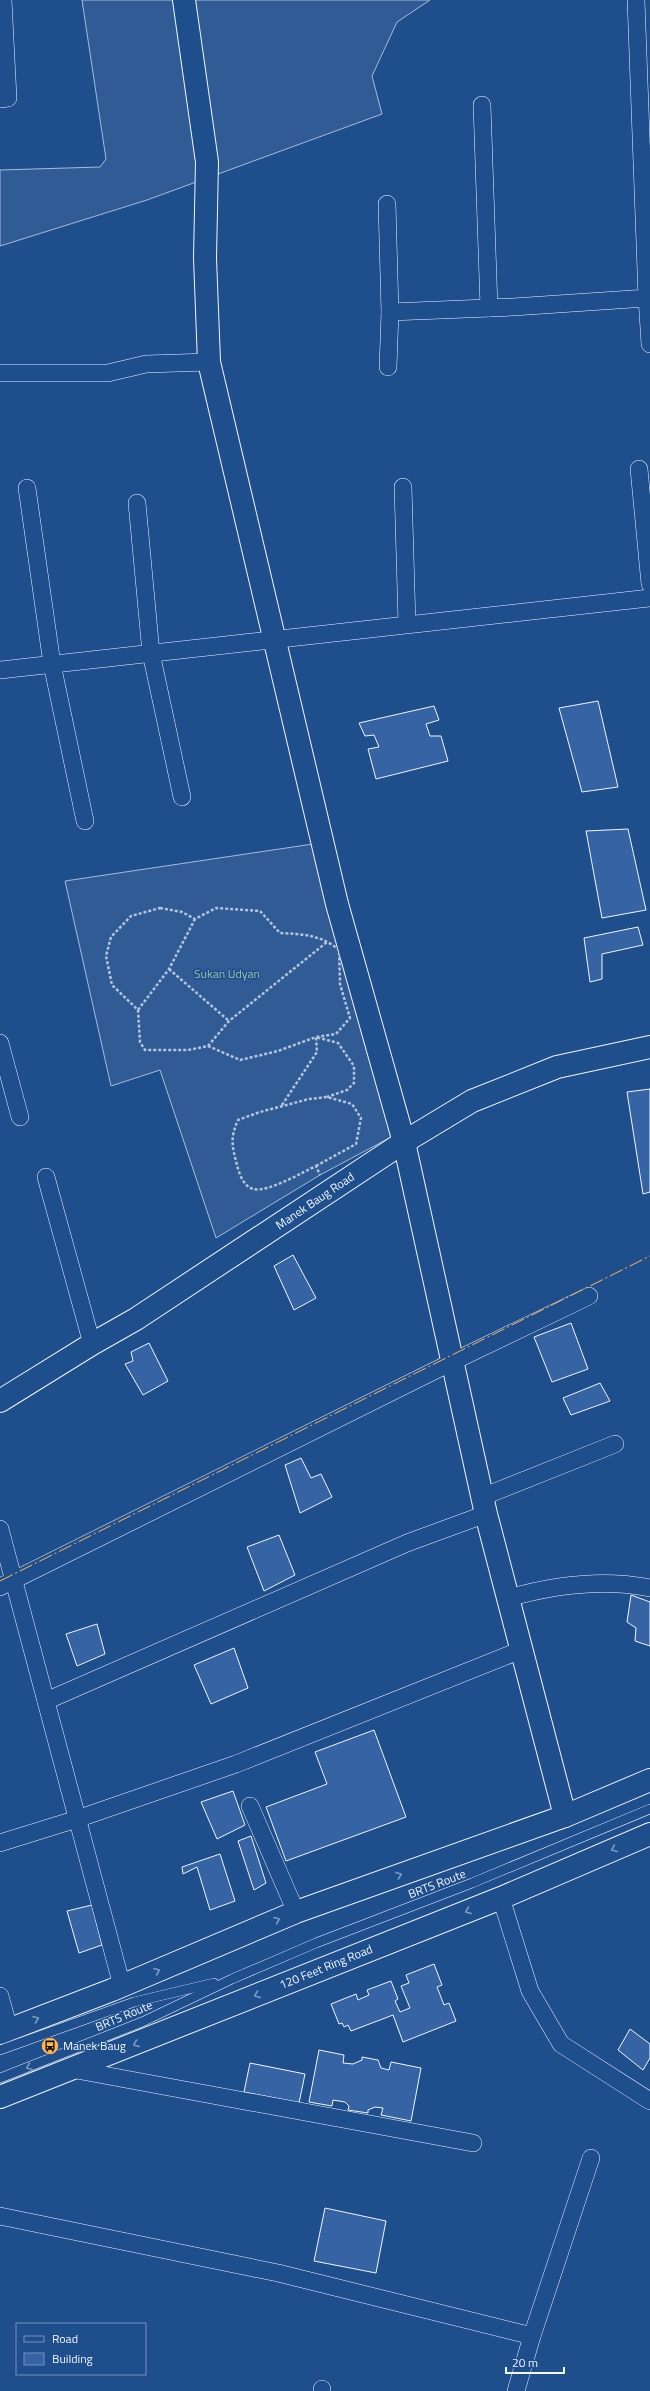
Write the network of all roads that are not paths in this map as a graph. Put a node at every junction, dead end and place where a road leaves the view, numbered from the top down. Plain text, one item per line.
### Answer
1 (3, 0) edge
2 (184, 0) edge
3 (636, 0) edge
4 (0, 99) edge
5 (482, 105) dead end
6 (387, 204) dead end
7 (649, 298) edge
8 (489, 308) junction
9 (390, 312) junction
10 (650, 344) edge
11 (209, 362) junction
12 (388, 367) dead end
13 (0, 374) edge
14 (639, 469) dead end
15 (403, 487) dead end
16 (27, 488) dead end
17 (137, 503) dead end
18 (650, 584) edge
19 (650, 598) edge
20 (407, 624) junction
21 (274, 638) junction
22 (151, 653) junction
23 (52, 664) junction
24 (0, 670) edge
25 (182, 797) dead end
26 (85, 821) dead end
27 (0, 1043) edge
28 (650, 1046) edge
29 (20, 1117) dead end
30 (404, 1142) junction
31 (46, 1177) dead end
32 (589, 1296) dead end
33 (92, 1344) junction
34 (452, 1362) junction
35 (0, 1401) edge
36 (615, 1444) dead end
37 (484, 1506) junction
38 (0, 1529) edge
39 (7, 1584) edge
40 (650, 1588) edge
41 (508, 1598) junction
42 (521, 1650) junction
43 (46, 1701) junction
44 (650, 1780) edge
45 (250, 1806) dead end
46 (650, 1809) edge
47 (565, 1816) junction
48 (77, 1819) junction
49 (650, 1834) edge
50 (0, 1843) edge
51 (501, 1898) junction
52 (296, 1912) junction
53 (232, 1979) junction
54 (122, 1986) junction
55 (0, 1996) edge
56 (4, 2031) edge
57 (0, 2050) edge
58 (71, 2069) junction
59 (0, 2078) edge
60 (0, 2097) edge
61 (650, 2101) edge
62 (473, 2143) dead end
63 (591, 2158) dead end
64 (0, 2216) edge
65 (532, 2336) junction
66 (518, 2390) edge

1 - 4 street
2 - 11 street
3 - 7 street
5 - 8 street
6 - 9 street
7 - 8 street
7 - 10 street
8 - 9 street
9 - 12 street
11 - 13 street
11 - 21 street
14 - 18 street
15 - 20 street
16 - 23 street
17 - 22 street
19 - 20 street
20 - 21 street
21 - 22 street
21 - 30 street
22 - 23 street
22 - 25 street
23 - 24 street
23 - 26 street
27 - 29 street
28 - 30 street, Manek Baug Road
30 - 33 street, Manek Baug Road
30 - 34 street
31 - 33 street
32 - 34 street
33 - 35 street, Manek Baug Road
34 - 37 street
34 - 39 street
36 - 37 street
37 - 41 street
37 - 43 street
38 - 39 street
39 - 43 street
40 - 41 street
41 - 42 street
42 - 47 street
42 - 48 street
43 - 48 street
44 - 47 street
45 - 52 street
46 - 53 lane, BRTS Route
52 -> 47 street
48 - 50 street
48 - 54 street
49 -> 51 street, 120 Feet Ring Road
51 -> 58 street, 120 Feet Ring Road
51 - 61 street
54 -> 52 street
53 - 57 lane, BRTS Route
53 -> 59 lane, BRTS Route
56 -> 54 street
55 - 56 street
58 - 60 street, 120 Feet Ring Road
58 - 62 street
63 - 65 street
64 - 65 street
65 - 66 street

